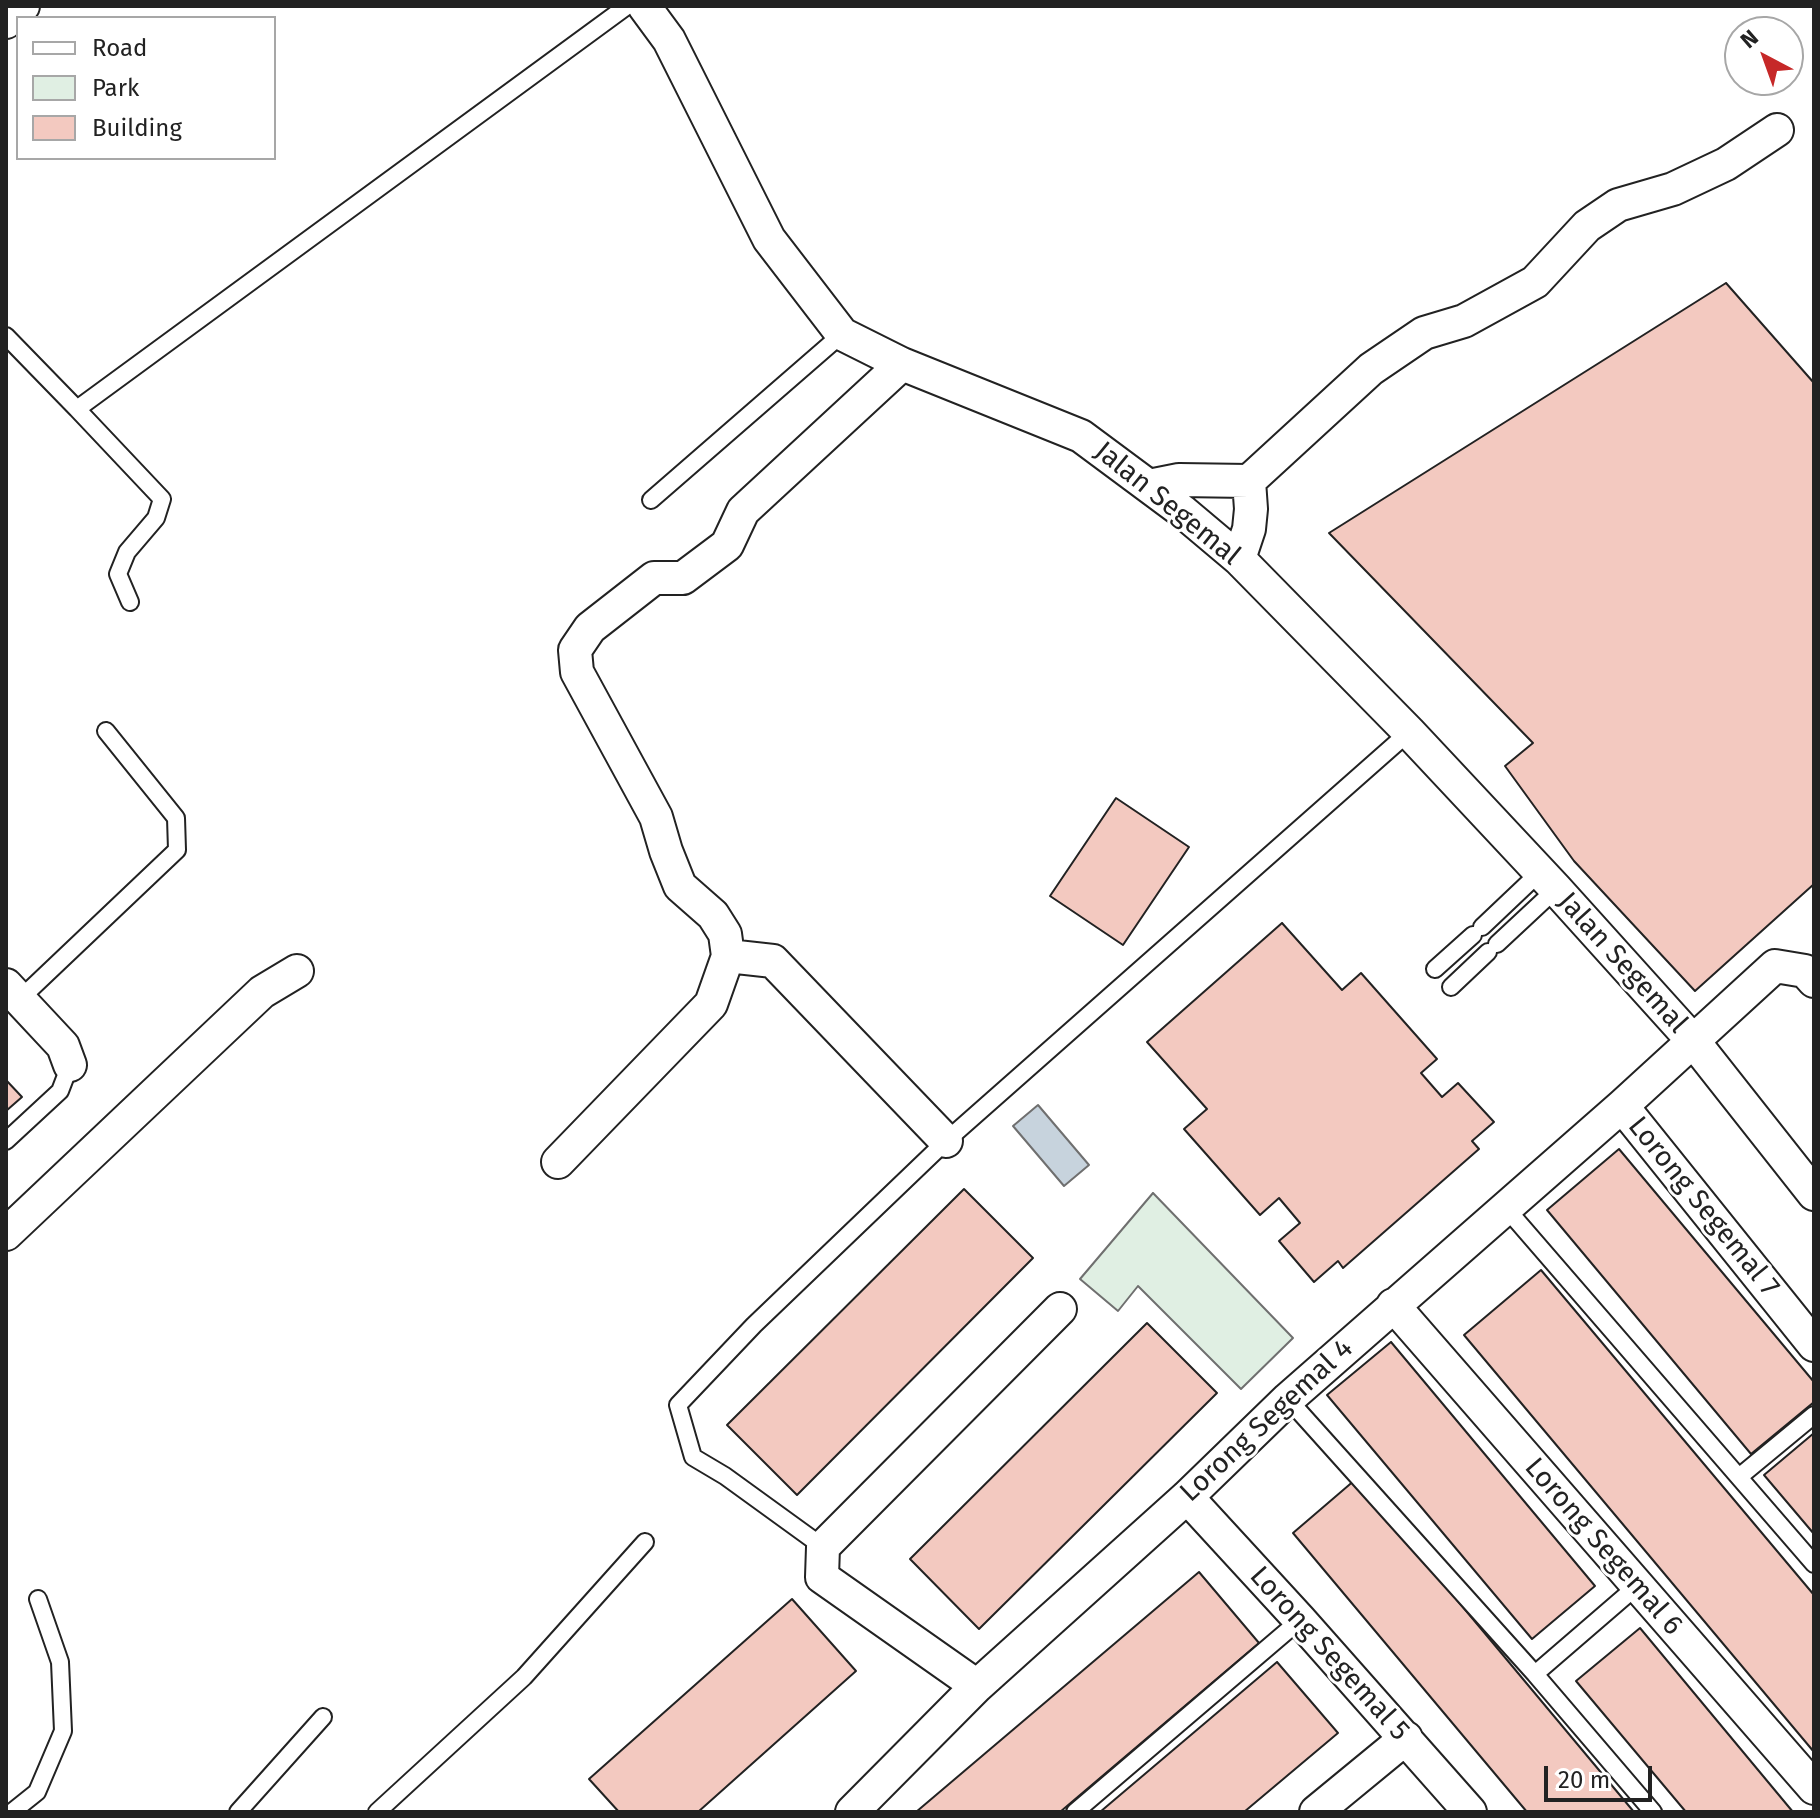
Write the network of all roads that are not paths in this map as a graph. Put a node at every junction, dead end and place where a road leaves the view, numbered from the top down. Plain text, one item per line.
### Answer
1 (23, 6) edge
2 (627, 6) edge
3 (644, 6) edge
4 (6, 22) edge
5 (1777, 130) dead end
6 (842, 334) junction
7 (6, 336) edge
8 (902, 364) junction
9 (77, 409) junction
10 (1249, 481) junction
11 (1149, 486) junction
12 (651, 500) dead end
13 (1239, 559) junction
14 (130, 602) dead end
15 (106, 731) dead end
16 (1409, 732) junction
17 (1548, 881) junction
18 (728, 956) junction
19 (1435, 969) dead end
20 (297, 971) dead end
21 (1814, 981) edge
22 (1451, 987) dead end
23 (13, 992) edge
24 (1694, 1042) junction
25 (70, 1065) joint
26 (1622, 1106) junction
27 (6, 1141) edge
28 (946, 1141) junction
29 (558, 1162) dead end
30 (1814, 1194) edge
31 (1505, 1207) junction
32 (6, 1234) edge
33 (1393, 1305) junction
34 (1060, 1309) dead end
35 (1814, 1345) edge
36 (1288, 1399) junction
37 (1814, 1415) edge
38 (1739, 1477) junction
39 (1187, 1497) junction
40 (645, 1542) dead end
41 (823, 1547) junction
42 (1814, 1564) edge
43 (1637, 1586) junction
44 (38, 1599) dead end
45 (1300, 1620) junction
46 (1535, 1674) junction
47 (977, 1686) junction
48 (323, 1717) dead end
49 (1406, 1738) junction
50 (1814, 1788) edge
51 (12, 1812) edge
52 (238, 1812) edge
53 (377, 1812) edge
54 (852, 1812) edge
55 (1075, 1812) edge
56 (1316, 1812) edge
57 (1470, 1812) edge
58 (1653, 1812) edge

1 - 4 street
2 - 9 lane
3 - 6 street, Jalan Segemal
5 - 10 street
6 - 8 street, Jalan Segemal
6 - 12 lane
7 - 9 lane
8 - 11 street, Jalan Segemal
8 - 18 street
9 - 14 lane
10 - 11 street
10 - 13 street
11 - 13 street, Jalan Segemal
13 - 16 street, Jalan Segemal
15 - 23 lane
16 - 17 street, Jalan Segemal
16 - 28 lane
17 - 19 lane
17 - 22 lane
17 - 24 street, Jalan Segemal
18 - 28 street
18 - 29 street
20 - 32 street
21 - 24 street, Lorong Segemal 4
23 - 25 street
24 - 26 street, Lorong Segemal 4
24 - 30 street, Jalan Segemal
25 - 27 lane
26 - 31 street, Lorong Segemal 4
26 - 35 street, Lorong Segemal 7
28 - 41 lane
31 - 33 street, Lorong Segemal 4
31 - 38 lane
33 - 36 street, Lorong Segemal 4
33 - 43 street, Lorong Segemal 6
34 - 41 street
36 - 39 street, Lorong Segemal 4
36 - 46 lane
37 - 38 lane
38 - 42 lane
39 - 45 street, Lorong Segemal 5
39 - 47 street, Lorong Segemal 4
40 - 53 lane
41 - 47 street
43 - 46 lane
43 - 50 street, Lorong Segemal 6
44 - 51 lane
45 - 49 street, Lorong Segemal 5
45 - 55 lane
46 - 58 lane
47 - 54 street, Lorong Segemal 4
48 - 52 lane
49 - 56 street
49 - 57 street, Lorong Segemal 5

